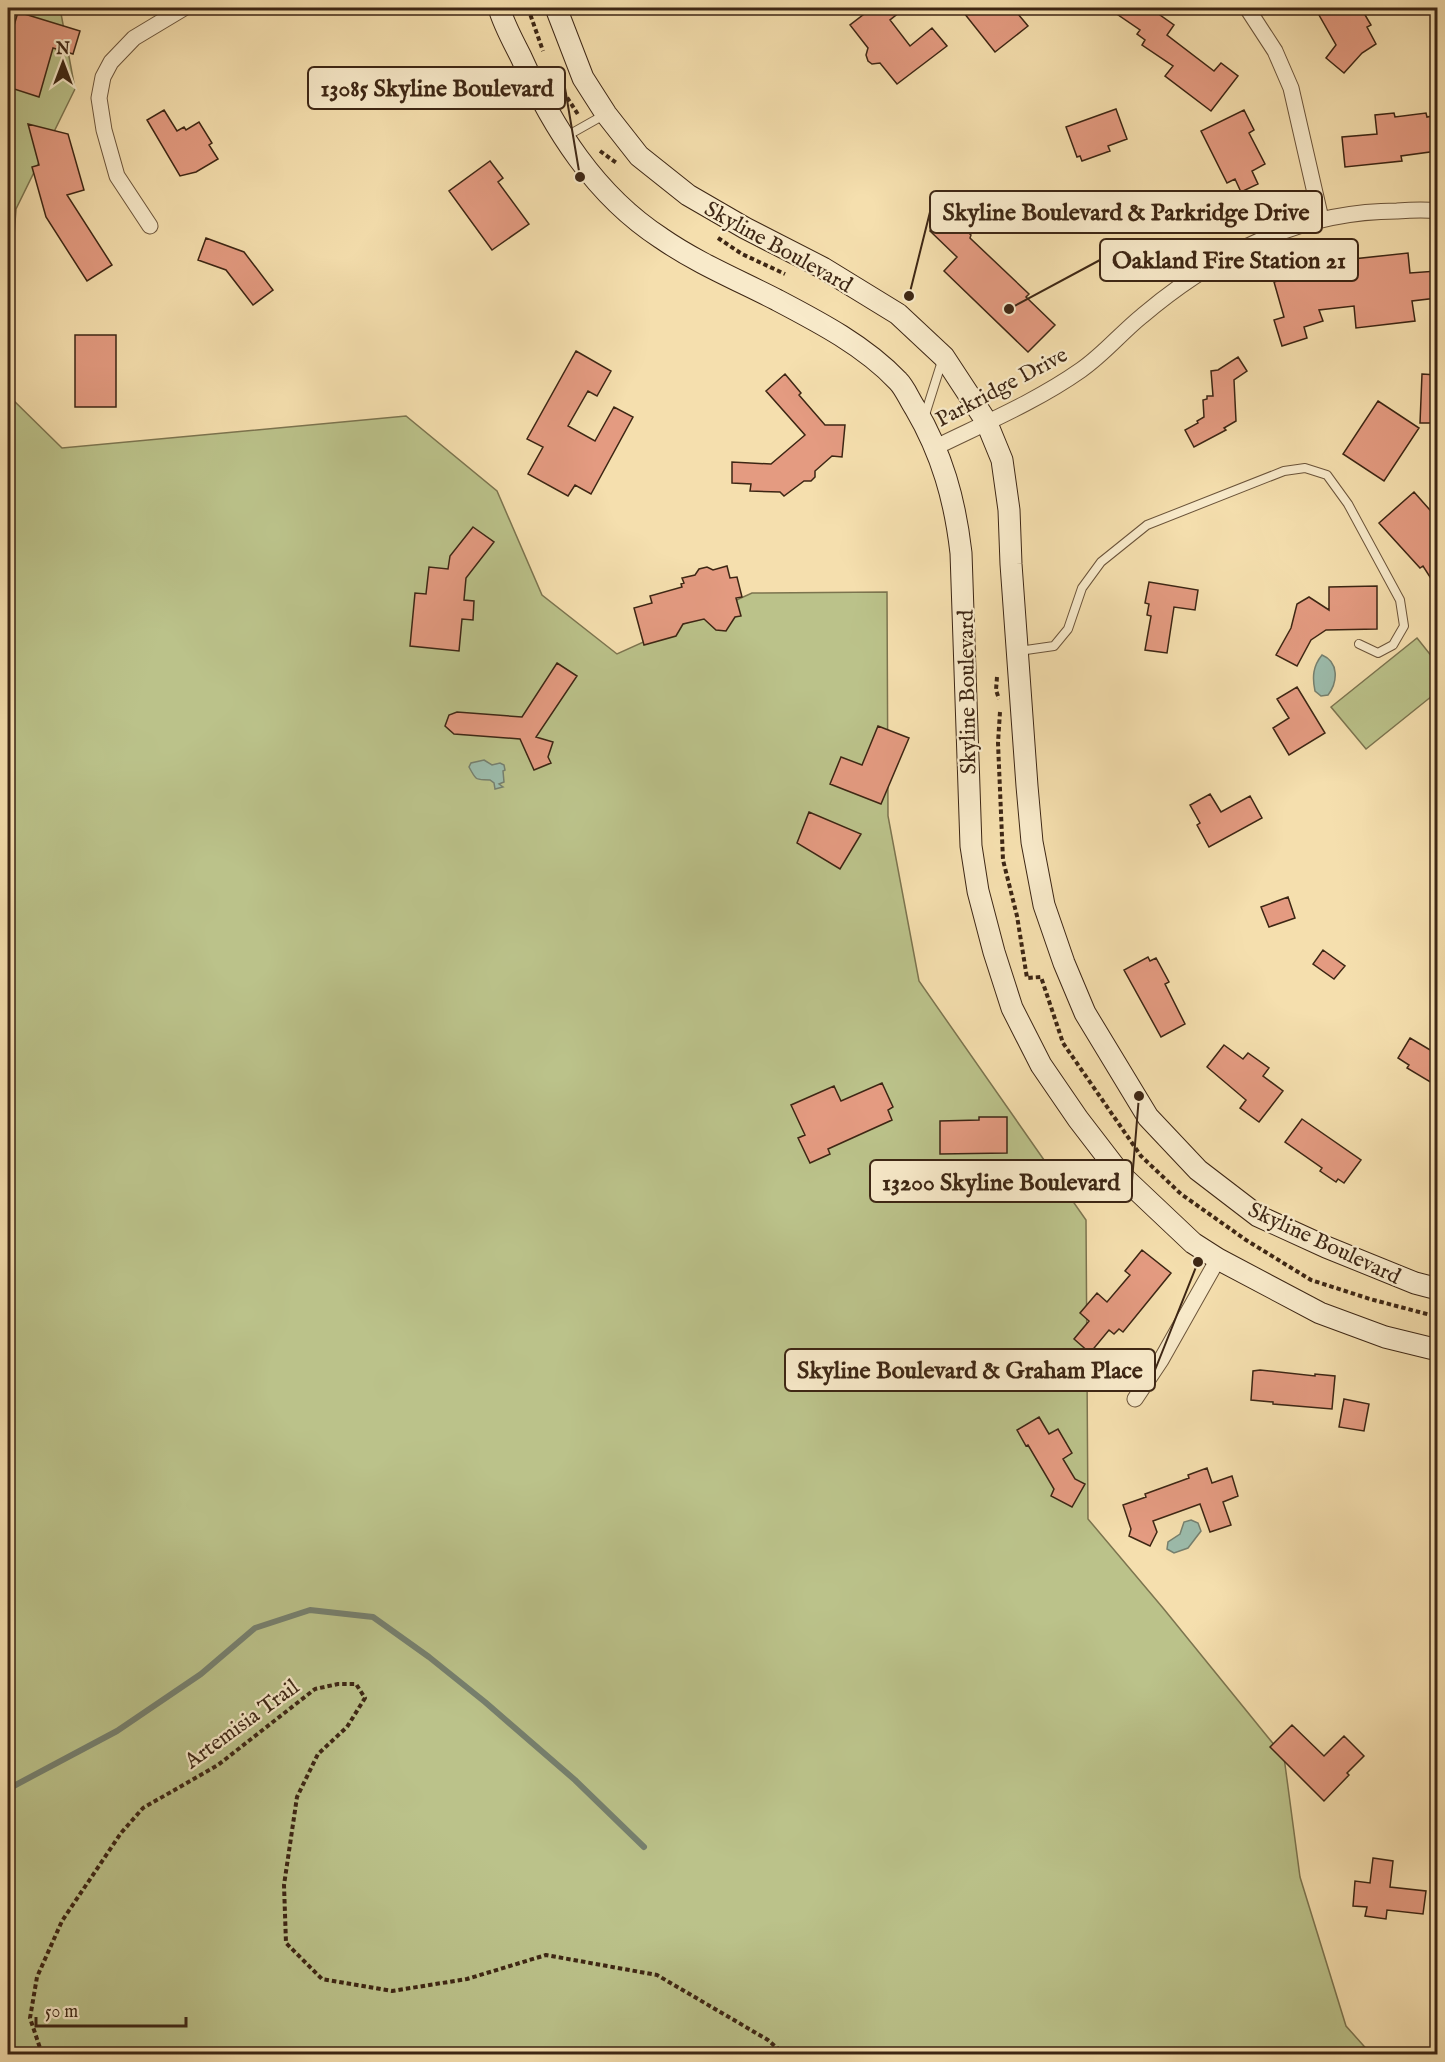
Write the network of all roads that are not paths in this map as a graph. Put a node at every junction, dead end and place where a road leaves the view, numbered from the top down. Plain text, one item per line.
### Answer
1 (184, 8) edge
2 (499, 8) edge
3 (556, 8) edge
4 (1247, 8) edge
5 (606, 114) junction
6 (563, 138) junction
7 (1437, 211) edge
8 (1321, 219) junction
9 (150, 226) dead end
10 (944, 357) junction
11 (987, 421) junction
12 (923, 422) junction
13 (936, 447) junction
14 (1359, 644) dead end
15 (1017, 651) junction
16 (1218, 1259) junction
17 (1437, 1289) edge
18 (1437, 1350) edge
19 (1135, 1399) dead end

1 - 9 street
2 - 6 main road, Skyline Boulevard
3 - 5 main road, Skyline Boulevard
4 - 8 street
5 - 6 lane
5 - 10 main road, Skyline Boulevard
6 - 12 main road, Skyline Boulevard
7 - 8 street, Parkridge Drive
8 - 11 street, Parkridge Drive
10 - 11 main road, Skyline Boulevard
10 - 12 lane
11 - 13 street, Parkridge Drive
11 - 15 main road, Skyline Boulevard
12 - 13 main road, Skyline Boulevard
13 - 16 main road, Skyline Boulevard
14 - 15 lane
15 - 17 main road, Skyline Boulevard
16 - 18 main road, Skyline Boulevard
16 - 19 street

